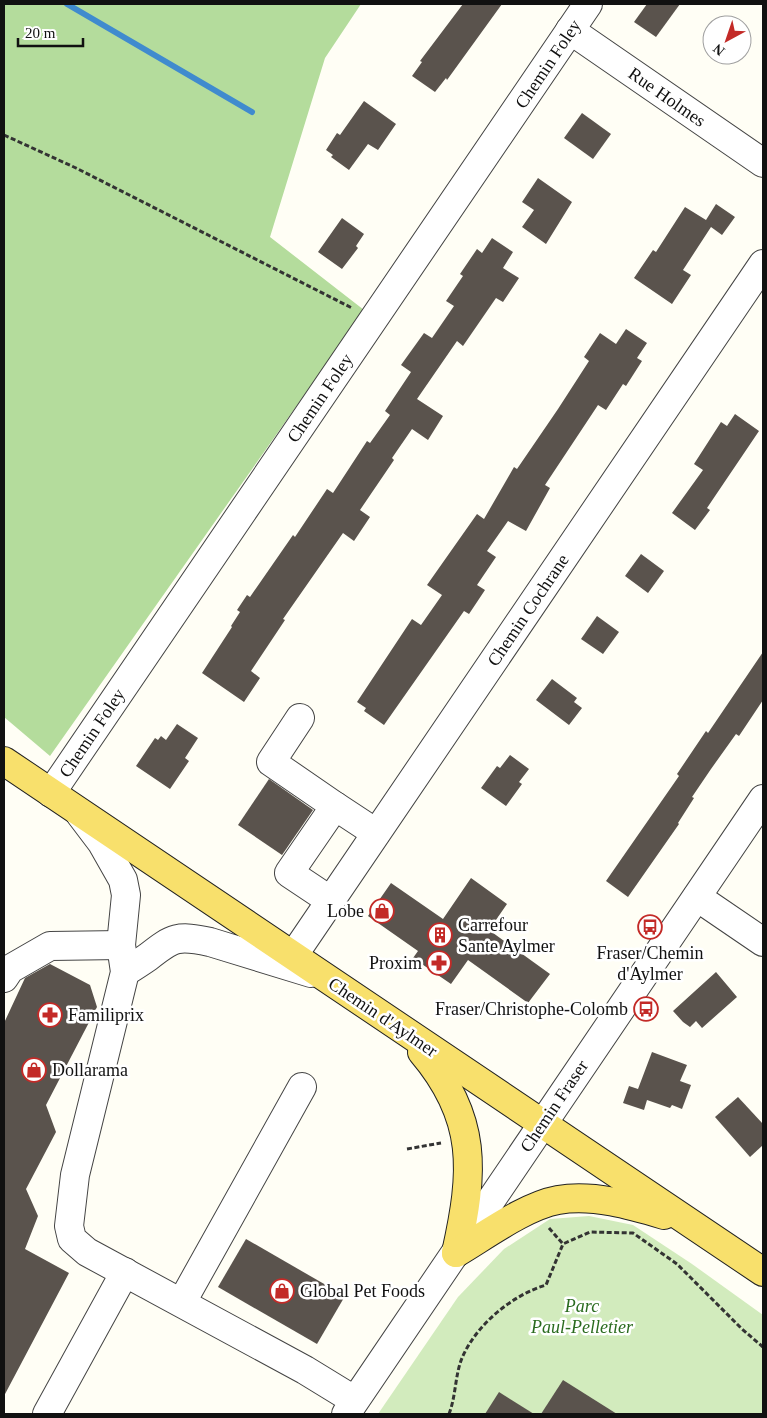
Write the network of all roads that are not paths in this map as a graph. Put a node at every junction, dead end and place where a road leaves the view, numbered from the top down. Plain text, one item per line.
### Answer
1 (588, 4) edge
2 (570, 30) junction
3 (763, 163) edge
4 (763, 264) edge
5 (300, 718) dead end
6 (4, 761) edge
7 (51, 793) junction
8 (763, 799) edge
9 (335, 806) junction
10 (78, 811) junction
11 (376, 833) junction
12 (697, 897) junction
13 (330, 901) junction
14 (763, 942) edge
15 (121, 945) junction
16 (292, 956) junction
17 (125, 972) junction
18 (323, 976) junction
19 (4, 978) edge
20 (407, 1033) junction
21 (302, 1087) dead end
22 (542, 1124) junction
23 (691, 1224) junction
24 (456, 1253) junction
25 (125, 1272) junction
26 (763, 1272) edge
27 (182, 1302) junction
28 (350, 1407) edge
29 (47, 1414) edge

1 - 2 street, Chemin Foley
2 - 3 street, Rue Holmes
2 - 7 street, Chemin Foley
4 - 11 street, Chemin Cochrane
5 - 9 street
6 - 7 main road, Chemin d'Aylmer
7 - 10 main road, Chemin d'Aylmer
8 - 12 street, Chemin Fraser
9 - 11 street
9 - 13 street
10 - 15 street
10 - 16 main road, Chemin d'Aylmer
11 - 13 street, Chemin Cochrane
12 - 14 street
12 - 22 street, Chemin Fraser
13 - 16 street, Chemin Cochrane
15 - 17 street
15 - 19 street
16 - 18 main road, Chemin d'Aylmer
17 - 18 street
17 - 25 street
18 - 20 main road, Chemin d'Aylmer
20 - 22 main road, Chemin d'Aylmer
20 - 24 main road
21 - 27 street
22 - 23 main road, Chemin d'Aylmer
22 - 24 street, Chemin Fraser
23 - 24 main road
23 - 26 main road, Chemin d'Aylmer
24 - 28 street, Chemin Fraser
25 - 27 street
25 - 29 street
27 - 28 street

